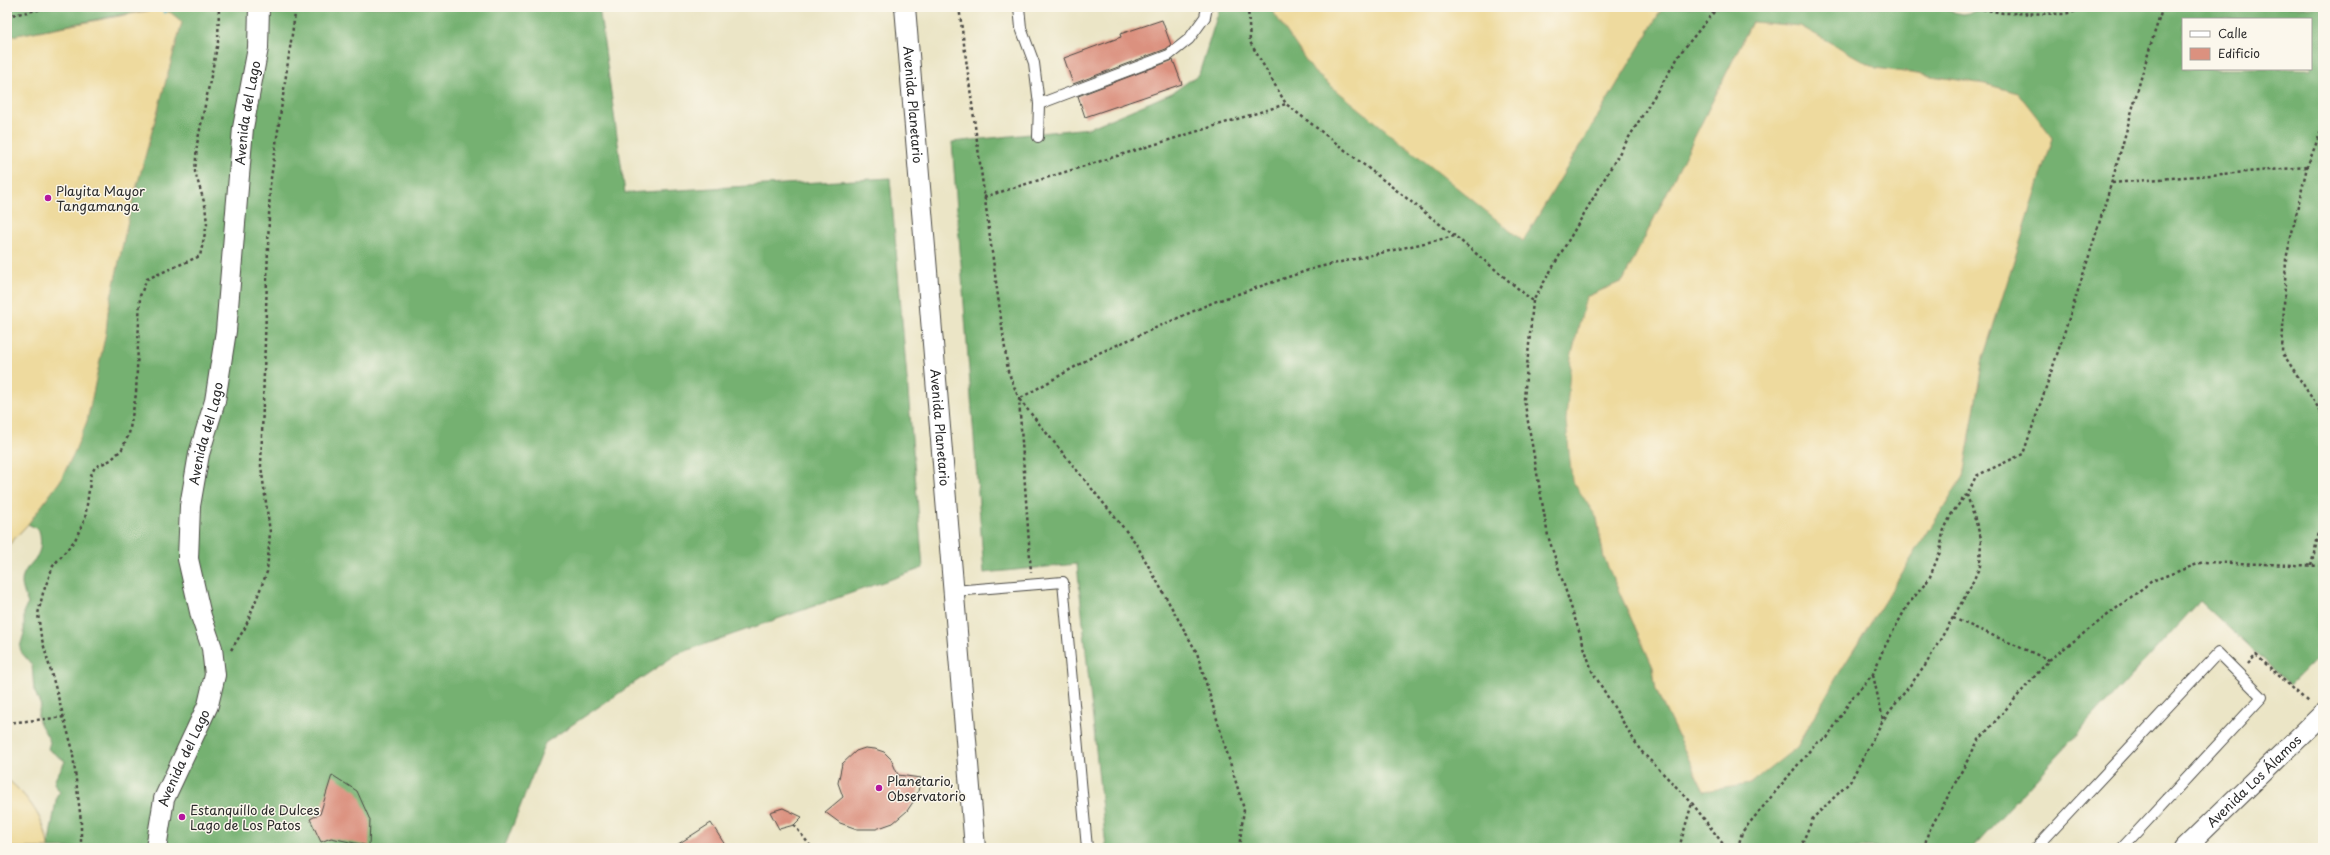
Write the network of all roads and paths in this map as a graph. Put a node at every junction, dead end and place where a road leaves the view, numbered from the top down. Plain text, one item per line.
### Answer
1 (53, 7) edge
2 (219, 7) edge
3 (260, 7) edge
4 (296, 7) edge
5 (906, 7) edge
6 (958, 7) edge
7 (1019, 7) edge
8 (1207, 7) edge
9 (1248, 7) edge
10 (1718, 7) edge
11 (1971, 7) edge
12 (2096, 7) edge
13 (2163, 7) edge
14 (7, 16) edge
15 (1039, 104) junction
16 (1286, 104) junction
17 (2323, 126) edge
18 (1038, 137) dead end
19 (2307, 167) junction
20 (2112, 183) junction
21 (984, 197) junction
22 (1455, 236) junction
23 (1533, 301) junction
24 (1019, 399) junction
25 (2323, 415) edge
26 (1967, 495) junction
27 (2323, 516) edge
28 (2311, 566) junction
29 (2323, 566) edge
30 (1032, 585) junction
31 (954, 591) junction
32 (1953, 618) junction
33 (2049, 660) junction
34 (1873, 674) junction
35 (2238, 674) junction
36 (215, 675) junction
37 (65, 717) junction
38 (1883, 720) junction
39 (2319, 722) edge
40 (7, 723) edge
41 (1692, 803) junction
42 (794, 824) dead end
43 (81, 848) edge
44 (156, 848) edge
45 (812, 848) edge
46 (975, 848) edge
47 (1087, 848) edge
48 (1239, 848) edge
49 (1679, 848) edge
50 (1726, 848) edge
51 (1738, 848) edge
52 (1800, 848) edge
53 (1924, 848) edge
54 (2036, 848) edge
55 (2122, 848) edge
56 (2185, 848) edge

1 - 14 path
2 - 37 path
3 - 36 street, Avenida del Lago
4 - 36 path
5 - 31 street, Avenida Planetario
6 - 21 path
7 - 15 lane
8 - 15 lane
9 - 16 path
10 - 23 path
11 - 12 path
13 - 20 path
15 - 18 lane
16 - 21 path
16 - 22 path
17 - 19 path
19 - 20 path
19 - 25 path
20 - 26 path
21 - 24 path
22 - 23 path
22 - 24 path
23 - 41 path
24 - 30 path
24 - 48 path
26 - 32 path
26 - 34 path
27 - 28 path
28 - 29 path
28 - 33 path
30 - 31 lane
30 - 47 lane
31 - 46 street, Avenida Planetario
32 - 33 path
32 - 38 path
33 - 53 path
34 - 38 path
34 - 51 path
35 - 39 path
35 - 54 lane
35 - 55 lane
36 - 44 street, Avenida del Lago
37 - 40 path
37 - 43 path
38 - 52 path
39 - 56 street, Avenida Los Álamos
41 - 49 path
41 - 50 path
42 - 45 path

